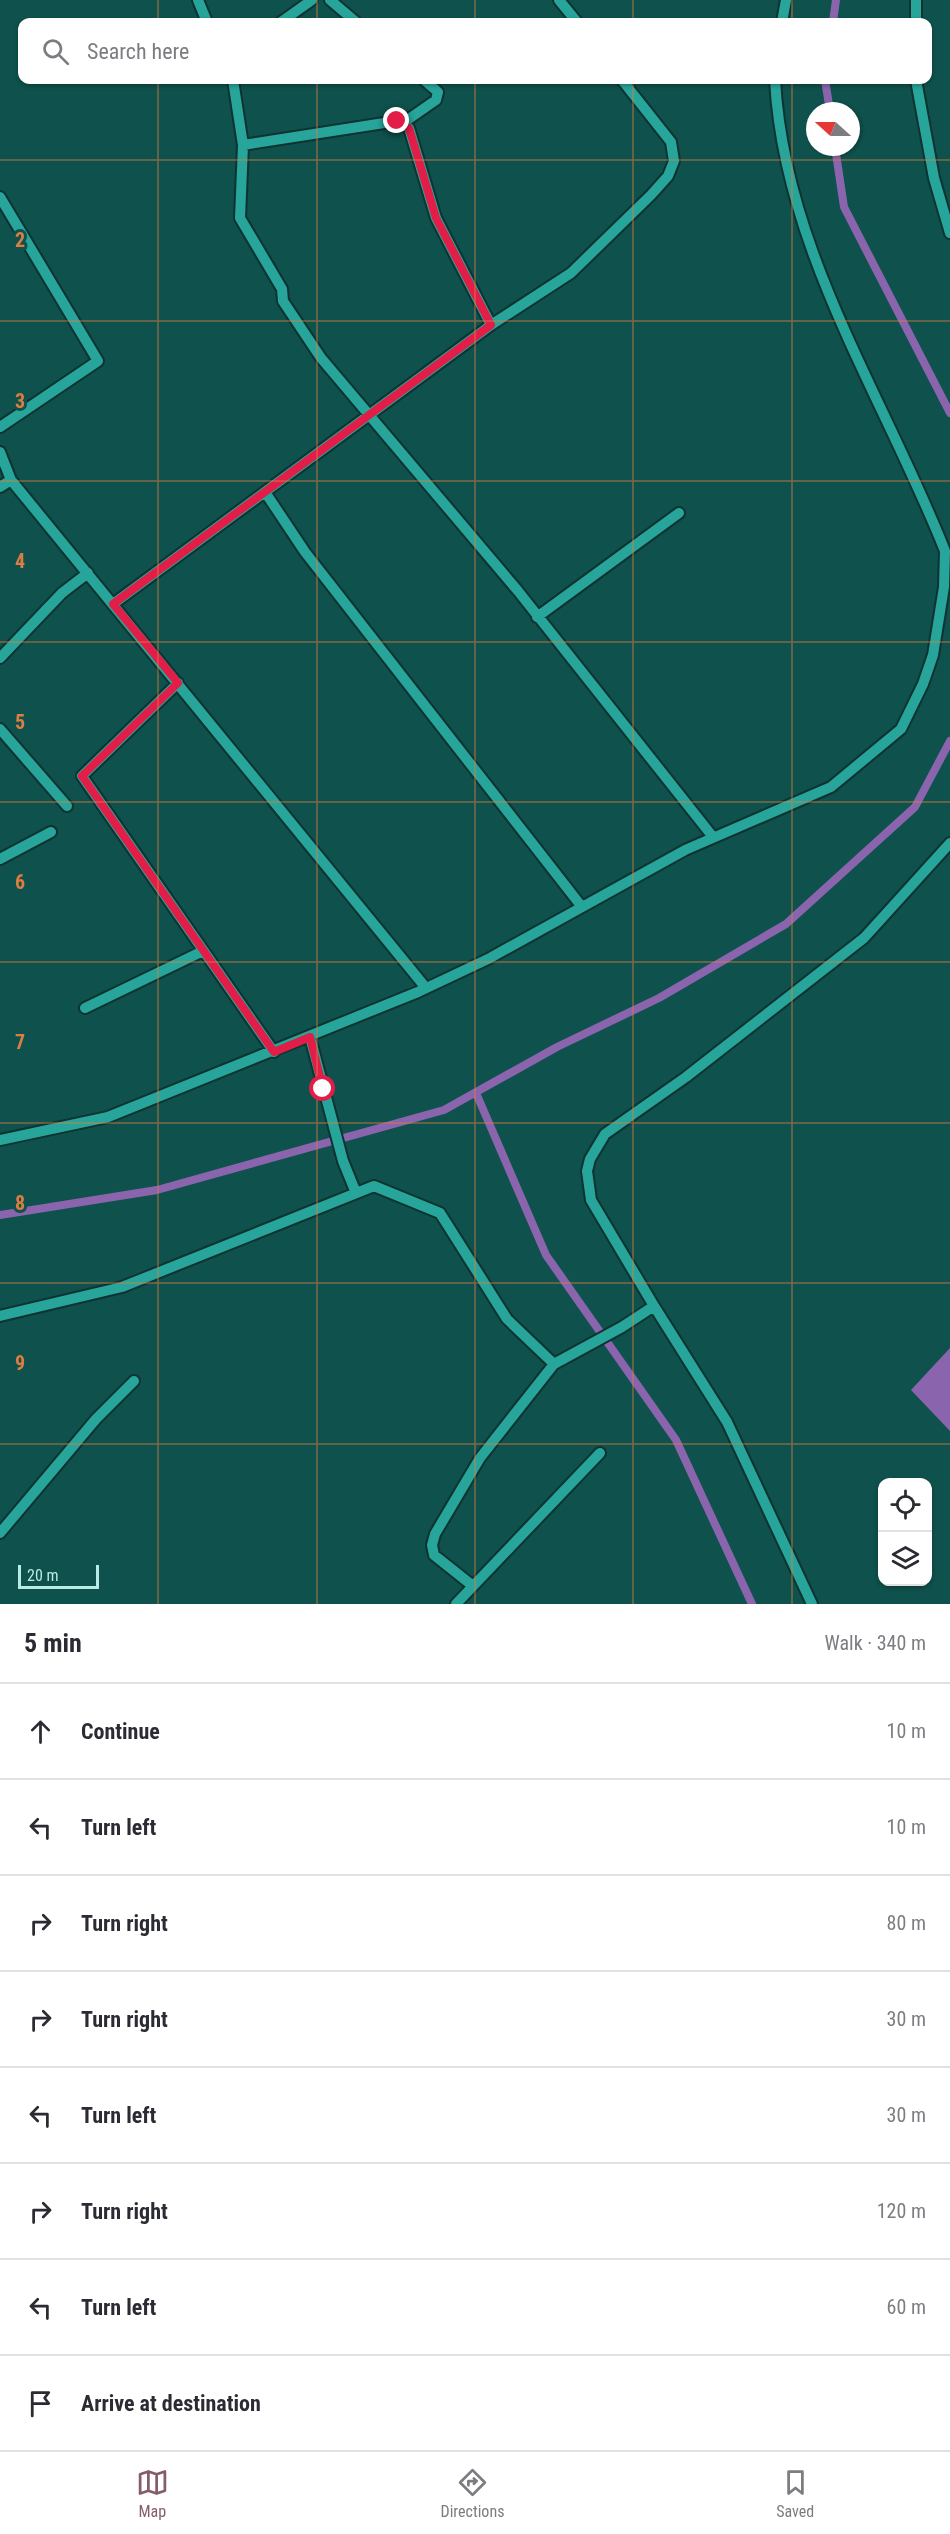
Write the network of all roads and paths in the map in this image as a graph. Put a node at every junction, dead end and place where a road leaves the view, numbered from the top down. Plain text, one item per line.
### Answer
1 (198, 0) edge
2 (312, 0) edge
3 (330, 0) edge
4 (560, 0) edge
5 (786, 0) edge
6 (916, 0) edge
7 (205, 18) edge
8 (287, 18) edge
9 (351, 18) edge
10 (574, 18) edge
11 (783, 18) edge
12 (916, 18) edge
13 (234, 84) edge
14 (429, 84) edge
15 (625, 84) edge
16 (775, 84) edge
17 (917, 84) edge
18 (403, 123) junction
19 (243, 145) junction
20 (0, 197) edge
21 (950, 233) edge
22 (491, 325) junction
23 (369, 418) junction
24 (0, 427) edge
25 (0, 452) edge
26 (12, 480) junction
27 (0, 487) edge
28 (266, 492) junction
29 (679, 513) dead end
30 (88, 573) junction
31 (113, 604) junction
32 (537, 617) junction
33 (0, 658) edge
34 (178, 683) junction
35 (0, 729) edge
36 (66, 806) dead end
37 (51, 832) dead end
38 (713, 837) junction
39 (950, 843) edge
40 (0, 859) edge
41 (582, 907) junction
42 (203, 951) junction
43 (426, 988) junction
44 (85, 1008) dead end
45 (310, 1037) junction
46 (274, 1052) junction
47 (0, 1140) edge
48 (356, 1193) junction
49 (654, 1306) junction
50 (0, 1316) edge
51 (554, 1364) junction
52 (135, 1381) dead end
53 (600, 1453) dead end
54 (0, 1533) edge
55 (473, 1586) junction
56 (456, 1604) edge
57 (812, 1604) edge

1 - 7 street
2 - 8 street
3 - 9 street
4 - 10 street
5 - 11 street
6 - 12 street
13 - 19 street
14 - 18 street
15 - 22 street
16 - 38 street
17 - 21 street
18 - 19 street
18 - 22 street
19 - 23 street
20 - 24 street
22 - 23 street
23 - 28 street
23 - 32 street
25 - 26 street
26 - 27 street
26 - 30 street
28 - 31 street
28 - 41 street
29 - 32 street
30 - 31 street
30 - 33 street
31 - 34 street
32 - 38 street
34 - 42 street
34 - 43 street
35 - 36 street
37 - 40 street
38 - 41 street
39 - 49 street
41 - 43 street
42 - 44 street
42 - 46 street
43 - 45 street
45 - 46 street
45 - 48 street
46 - 47 street
48 - 50 street
48 - 51 street
49 - 51 street
49 - 57 street
51 - 55 street
52 - 54 street
53 - 55 street
55 - 56 street

